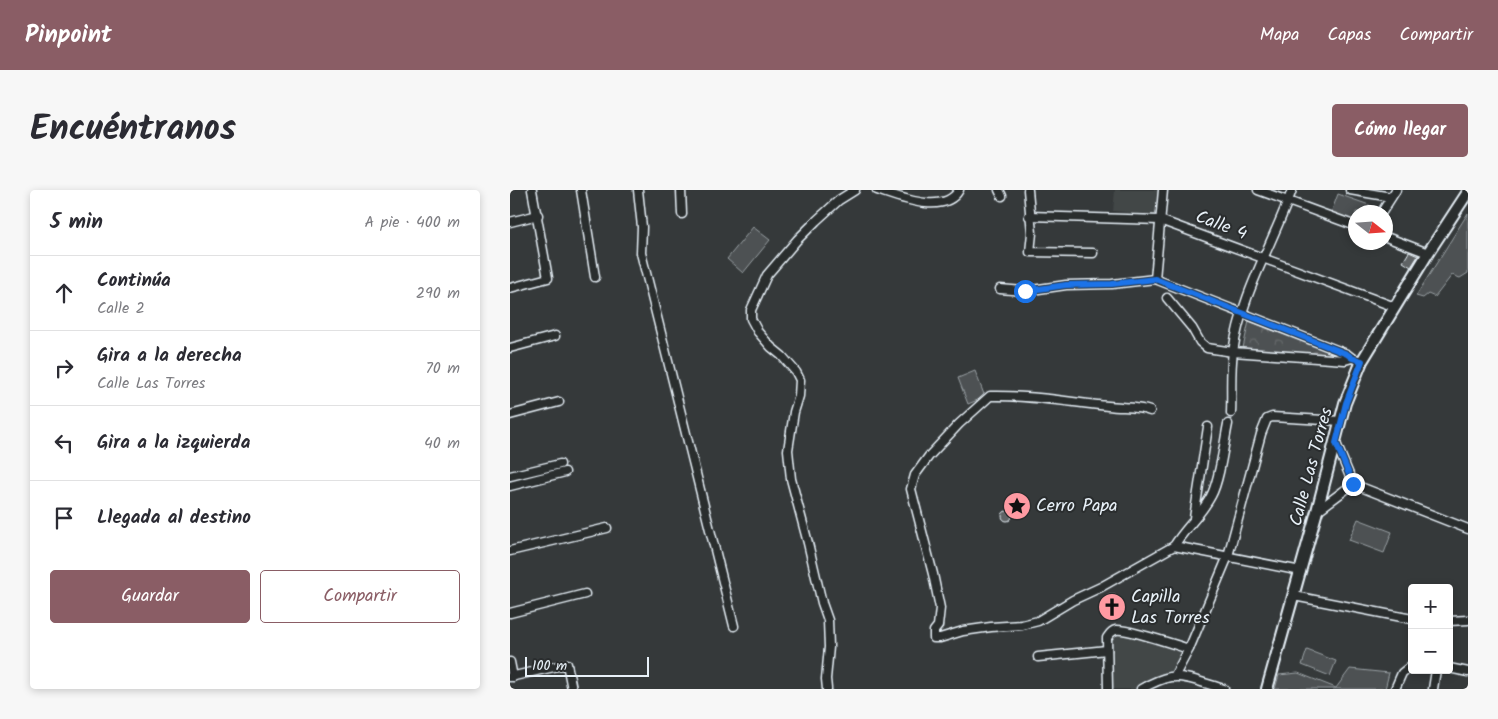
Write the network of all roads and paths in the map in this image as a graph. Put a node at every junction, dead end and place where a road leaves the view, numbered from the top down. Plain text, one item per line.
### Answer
1 (532, 190) edge
2 (581, 190) edge
3 (638, 190) edge
4 (681, 190) edge
5 (855, 190) edge
6 (877, 190) edge
7 (959, 190) edge
8 (1028, 190) edge
9 (1163, 190) edge
10 (1258, 190) edge
11 (1292, 190) edge
12 (1350, 190) edge
13 (1468, 192) edge
14 (1394, 194) edge
15 (1288, 202) junction
16 (1387, 205) edge
17 (682, 214) dead end
18 (538, 215) junction
19 (1030, 216) junction
20 (1160, 220) junction
21 (510, 222) edge
22 (1348, 223) edge
23 (1393, 240) edge
24 (1093, 253) dead end
25 (1428, 253) junction
26 (1263, 257) junction
27 (595, 277) dead end
28 (1155, 279) junction
29 (510, 288) edge
30 (1000, 289) dead end
31 (1167, 298) dead end
32 (1395, 307) junction
33 (1243, 312) junction
34 (555, 336) dead end
35 (510, 348) edge
36 (1233, 352) junction
37 (1357, 360) junction
38 (559, 402) dead end
39 (1150, 411) dead end
40 (1231, 413) dead end
41 (510, 414) edge
42 (1341, 421) junction
43 (1228, 424) dead end
44 (1208, 427) dead end
45 (1336, 443) junction
46 (560, 464) dead end
47 (565, 472) dead end
48 (510, 476) edge
49 (1353, 484) junction
50 (510, 486) edge
51 (1317, 511) junction
52 (1194, 518) junction
53 (607, 528) dead end
54 (1468, 529) edge
55 (1174, 546) junction
56 (510, 551) edge
57 (1228, 556) junction
58 (1301, 571) junction
59 (585, 594) dead end
60 (1294, 596) junction
61 (510, 612) edge
62 (1408, 618) edge
63 (1468, 620) edge
64 (1453, 621) edge
65 (734, 626) dead end
66 (1189, 649) junction
67 (1107, 650) junction
68 (1038, 657) dead end
69 (510, 662) edge
70 (1408, 668) edge
71 (1453, 669) edge
72 (1468, 672) edge
73 (1435, 674) edge
74 (512, 677) edge
75 (1174, 677) junction
76 (572, 689) edge
77 (827, 689) edge
78 (1108, 689) edge
79 (1141, 689) edge
80 (1224, 689) edge
81 (1268, 689) edge
82 (1395, 689) edge
83 (1433, 689) edge

1 - 18 street
2 - 27 street
3 - 65 street
4 - 17 street
5 - 77 street
6 - 7 street
8 - 19 street
9 - 20 street
10 - 15 street
11 - 15 street
12 - 14 street
13 - 25 street, Calle Las Torres
14 - 16 street
15 - 22 street
15 - 26 street
18 - 21 street
18 - 29 street
19 - 20 street, Calle 4
19 - 24 street
20 - 26 street, Calle 4
20 - 28 street
23 - 25 street
25 - 32 street, Calle Las Torres
26 - 32 street, Calle 4
26 - 33 street
28 - 30 street
28 - 33 street
31 - 36 street
32 - 37 street, Calle Las Torres
33 - 36 street
33 - 37 street
34 - 35 street
36 - 37 street
36 - 40 street
37 - 42 street, Calle Las Torres
38 - 41 street
39 - 55 street
42 - 45 street, Calle Las Torres
42 - 57 street
43 - 52 street
44 - 52 street
45 - 49 street
45 - 51 street, Calle Las Torres
46 - 48 street
47 - 50 street
49 - 51 street
49 - 54 street
51 - 58 street, Calle Las Torres
52 - 55 street
53 - 56 street
55 - 57 street
57 - 58 street
57 - 66 street
58 - 60 street, Calle Las Torres
59 - 61 street
60 - 62 street
60 - 81 street, Calle Las Torres
63 - 64 street
66 - 67 street
66 - 75 street
67 - 68 street
67 - 78 street
69 - 74 street
70 - 82 street
71 - 72 street
73 - 83 street
74 - 76 street
75 - 79 street
75 - 80 street

